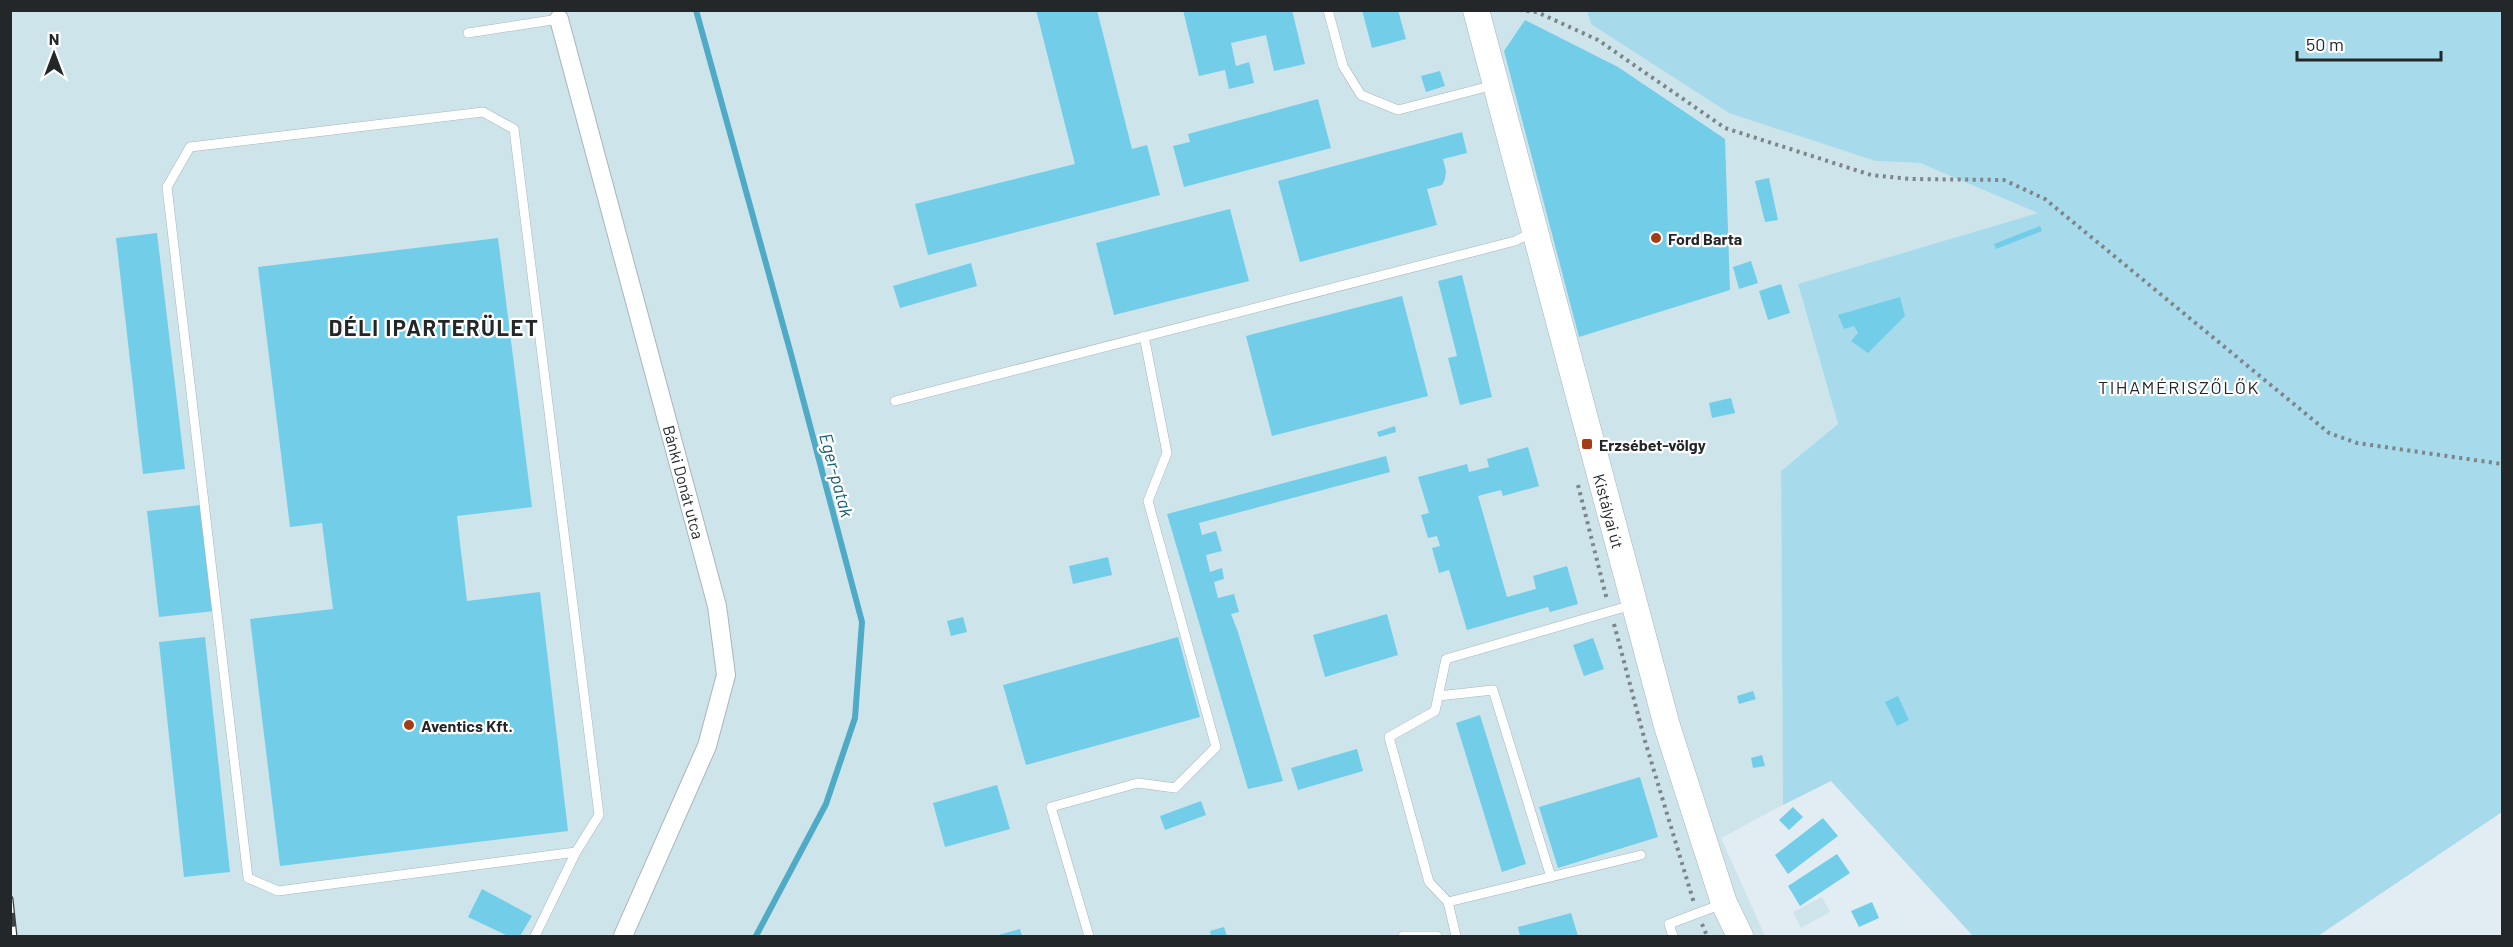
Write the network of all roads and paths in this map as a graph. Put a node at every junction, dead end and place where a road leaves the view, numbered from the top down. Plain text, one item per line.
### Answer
1 (1328, 10) edge
2 (1476, 10) edge
3 (1519, 10) edge
4 (1538, 11) edge
5 (559, 20) joint
6 (468, 33) dead end
7 (1496, 84) junction
8 (1535, 231) junction
9 (1144, 336) junction
10 (895, 401) dead end
11 (2502, 464) edge
12 (1634, 605) junction
13 (1438, 696) junction
14 (576, 852) junction
15 (1641, 855) dead end
16 (1551, 877) junction
17 (1448, 902) junction
18 (1724, 903) junction
19 (535, 936) edge
20 (624, 936) edge
21 (1089, 936) edge
22 (1403, 936) edge
23 (1437, 936) edge
24 (1456, 936) edge
25 (1673, 936) edge
26 (1740, 936) edge

1 - 7 lane
2 - 7 main road, Kistályai út
3 - 4 path
4 - 11 path
5 - 6 lane
5 - 20 street, Bánki Donát utca
7 - 8 main road, Kistályai út
8 - 9 lane
8 - 12 main road, Kistályai út
9 - 10 lane
9 - 21 lane
12 - 13 lane
12 - 18 main road, Kistályai út
13 - 16 lane
13 - 17 lane
14 - 14 lane
14 - 19 lane
15 - 16 lane
16 - 17 lane
17 - 24 lane
18 - 25 lane
18 - 26 main road, Kistályai út
22 - 23 lane

